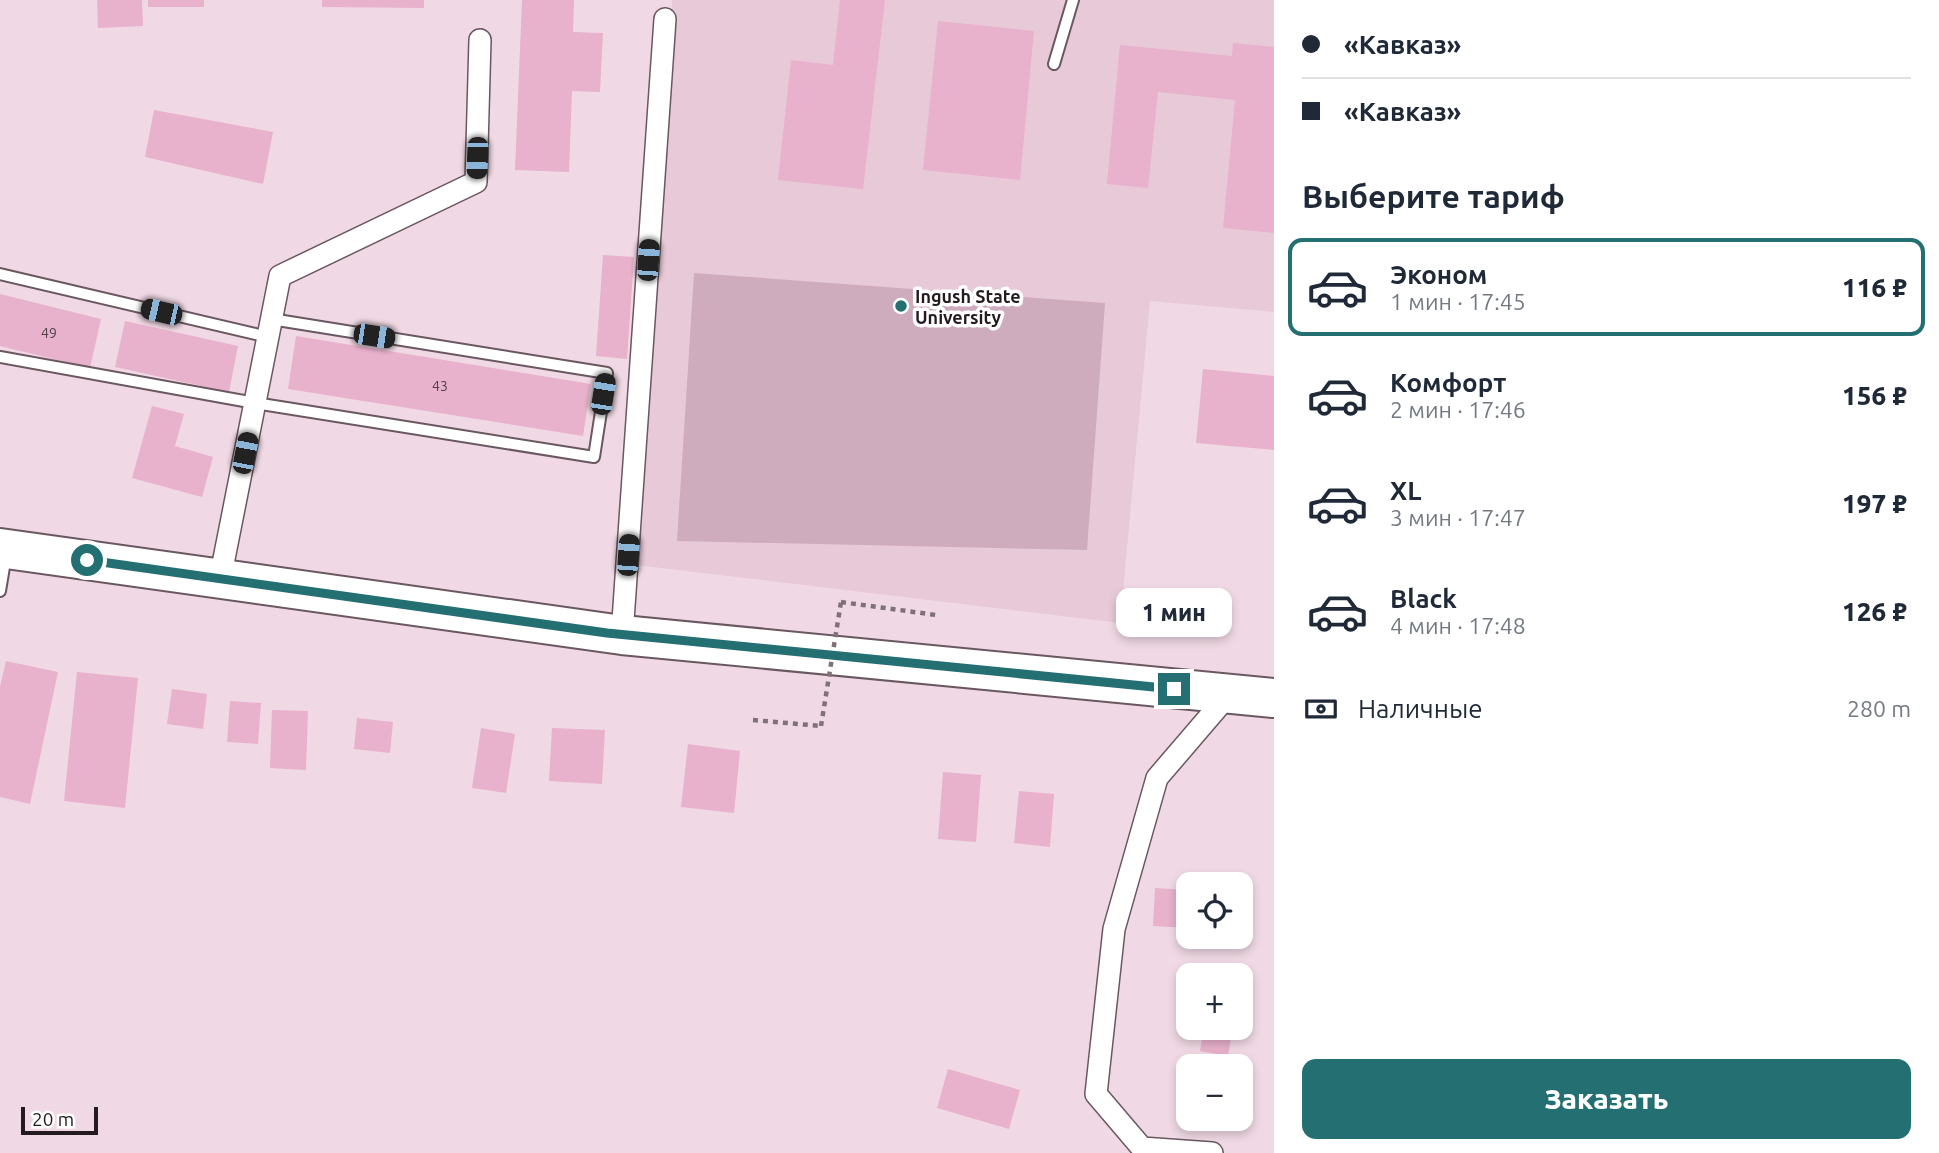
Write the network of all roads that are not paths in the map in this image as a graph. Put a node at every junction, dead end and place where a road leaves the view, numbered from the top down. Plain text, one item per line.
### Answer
1 (1073, 0) edge
2 (665, 19) dead end
3 (480, 40) dead end
4 (1054, 64) dead end
5 (0, 274) edge
6 (270, 328) junction
7 (0, 358) edge
8 (255, 403) junction
9 (3, 549) edge
10 (220, 579) junction
11 (0, 591) edge
12 (622, 635) junction
13 (1229, 694) junction
14 (1274, 698) edge
15 (1212, 1153) edge

1 - 4 lane
2 - 12 street
3 - 6 street
5 - 6 lane
6 - 8 street
6 - 8 lane
7 - 8 lane
8 - 10 street
9 - 10 highway
9 - 11 lane
10 - 12 highway
12 - 13 highway
13 - 14 highway
13 - 15 street

